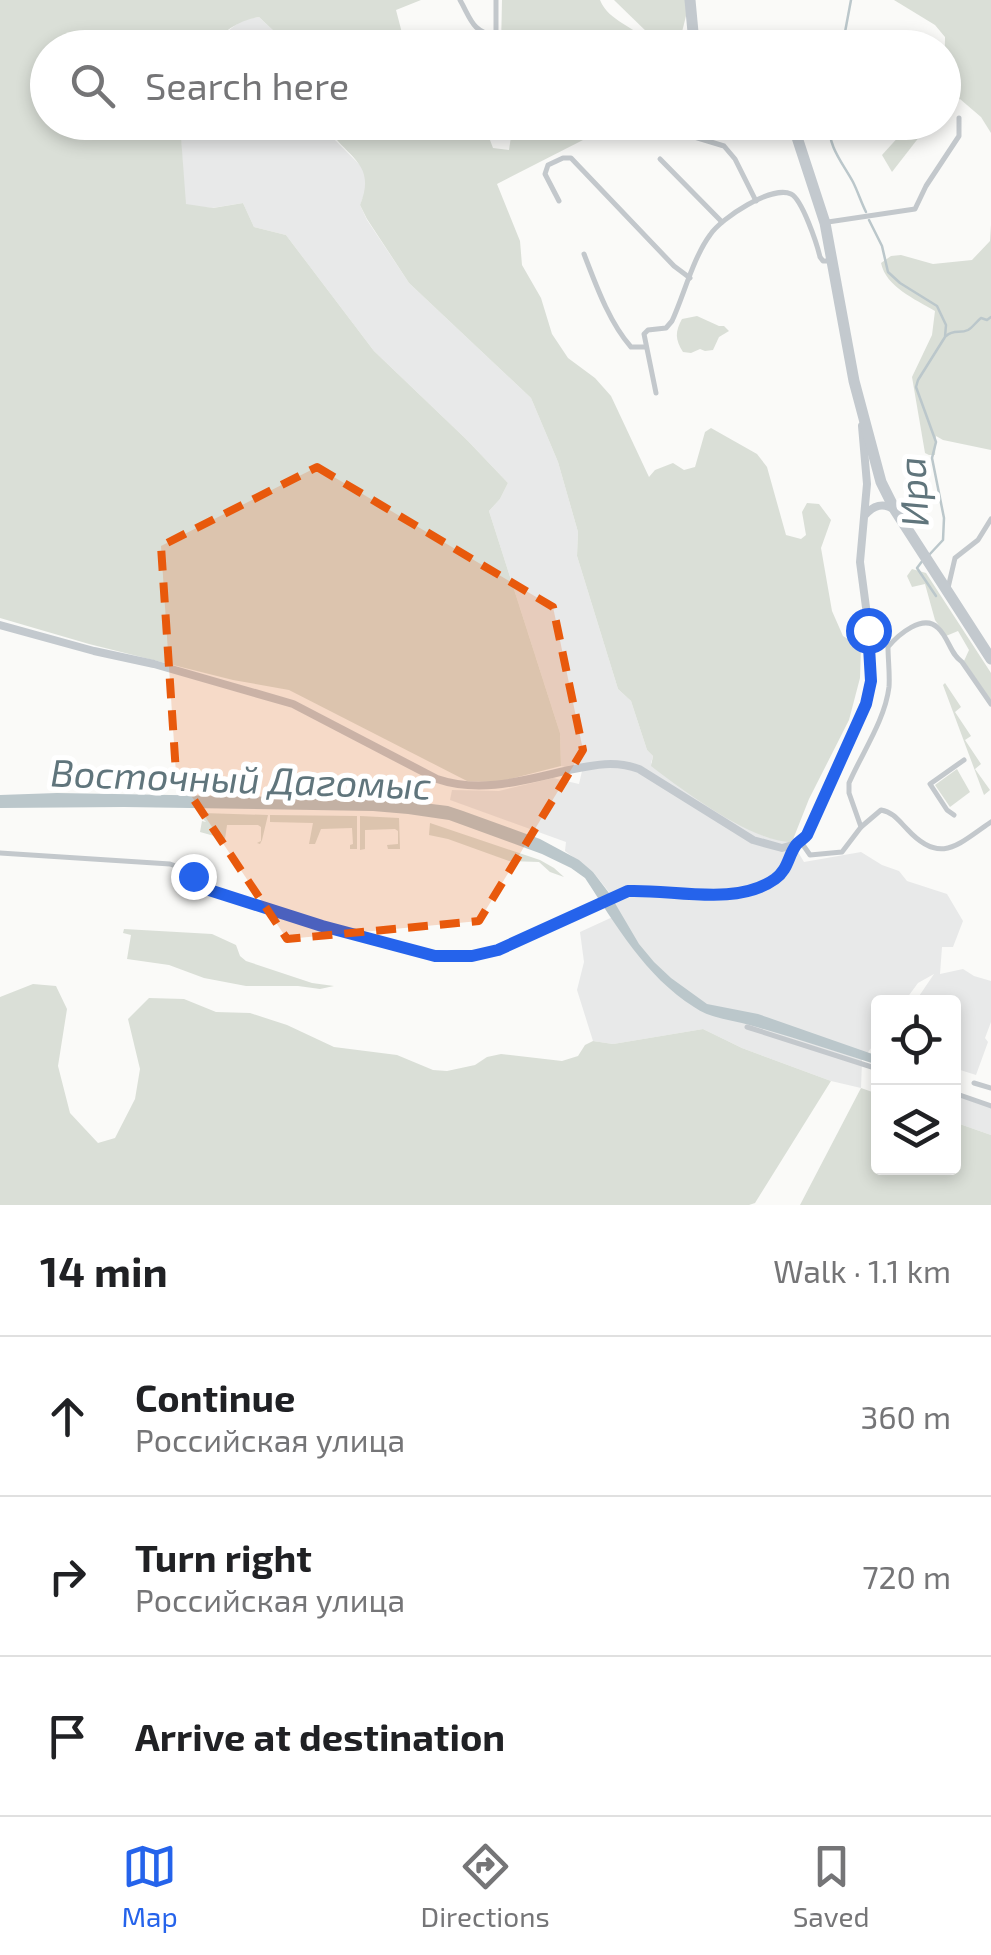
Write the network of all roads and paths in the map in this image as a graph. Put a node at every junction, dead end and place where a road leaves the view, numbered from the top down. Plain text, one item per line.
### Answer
1 (460, 0) edge
2 (496, 0) edge
3 (690, 0) edge
4 (478, 30) edge
5 (496, 30) edge
6 (692, 30) edge
7 (704, 140) edge
8 (798, 140) edge
9 (956, 140) edge
10 (660, 159) dead end
11 (559, 201) dead end
12 (756, 201) junction
13 (722, 222) junction
14 (825, 223) junction
15 (584, 254) dead end
16 (834, 261) junction
17 (690, 278) junction
18 (646, 347) junction
19 (656, 393) dead end
20 (862, 417) junction
21 (884, 488) junction
22 (895, 510) junction
23 (865, 514) junction
24 (991, 518) edge
25 (947, 592) junction
26 (0, 625) edge
27 (991, 660) edge
28 (889, 679) junction
29 (871, 681) junction
30 (991, 704) edge
31 (964, 760) dead end
32 (954, 815) dead end
33 (991, 822) edge
34 (860, 827) junction
35 (799, 843) junction
36 (0, 853) edge
37 (746, 1027) dead end
38 (871, 1067) edge
39 (974, 1083) dead end
40 (991, 1088) edge
41 (961, 1096) edge
42 (991, 1106) edge

1 - 4 street
2 - 5 street
3 - 6 highway
7 - 12 street
8 - 14 highway
9 - 14 street
10 - 13 street
11 - 17 street
12 - 13 street
12 - 16 street
13 - 17 street
14 - 16 highway
15 - 18 street
16 - 20 highway
17 - 18 street
18 - 19 street
20 - 21 highway
20 - 23 main road
21 - 22 highway
21 - 23 main road
22 - 23 main road
22 - 25 highway
23 - 29 main road
24 - 25 street
25 - 27 highway
26 - 35 main road
28 - 29 street
28 - 30 street
28 - 34 street
29 - 35 main road
31 - 32 street
33 - 34 street
34 - 35 street
35 - 36 street
37 - 38 street
39 - 40 street
41 - 42 street

